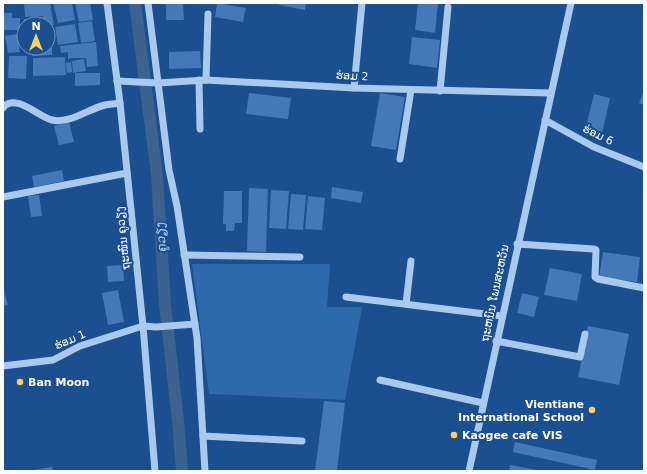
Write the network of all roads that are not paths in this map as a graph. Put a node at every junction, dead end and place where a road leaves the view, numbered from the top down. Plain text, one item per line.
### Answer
1 (107, 3) edge
2 (148, 3) edge
3 (362, 3) edge
4 (570, 3) edge
5 (448, 7) dead end
6 (208, 14) dead end
7 (202, 80) junction
8 (117, 81) junction
9 (156, 82) junction
10 (354, 88) junction
11 (411, 90) junction
12 (440, 91) junction
13 (550, 93) junction
14 (120, 103) junction
15 (3, 108) edge
16 (545, 120) junction
17 (200, 129) dead end
18 (400, 160) dead end
19 (644, 167) edge
20 (128, 173) junction
21 (3, 197) edge
22 (517, 244) junction
23 (184, 255) junction
24 (300, 257) dead end
25 (411, 261) dead end
26 (644, 288) edge
27 (346, 297) dead end
28 (406, 304) junction
29 (502, 316) junction
30 (192, 324) junction
31 (143, 326) junction
32 (585, 334) dead end
33 (496, 340) junction
34 (3, 366) edge
35 (380, 380) dead end
36 (483, 403) junction
37 (203, 436) junction
38 (302, 441) dead end
39 (155, 471) edge
40 (205, 471) edge
41 (469, 471) edge

1 - 8 street, ຖະໜົນ ຄູວຽງ
2 - 9 street
3 - 10 street
4 - 13 street, ຖະຫນົນ ໂພນສະຫວັນ
5 - 12 street
6 - 7 street
7 - 9 street, ຮ່ອມ 2
7 - 10 street, ຮ່ອມ 2
7 - 17 street
8 - 9 street, ຮ່ອມ 2
8 - 14 street, ຖະໜົນ ຄູວຽງ
9 - 23 street
10 - 11 street, ຮ່ອມ 2
11 - 12 street, ຮ່ອມ 2
11 - 18 street
12 - 13 street, ຮ່ອມ 2
13 - 16 street, ຖະຫນົນ ໂພນສະຫວັນ
14 - 15 street
14 - 20 street, ຖະໜົນ ຄູວຽງ
16 - 19 street, ຮ່ອມ 6
16 - 22 street, ຖະຫນົນ ໂພນສະຫວັນ
20 - 21 street
20 - 31 street, ຖະໜົນ ຄູວຽງ
22 - 26 street
22 - 29 street, ຖະຫນົນ ໂພນສະຫວັນ
23 - 24 street
23 - 30 street
25 - 28 street
27 - 28 street
28 - 29 street
29 - 33 street, ຖະຫນົນ ໂພນສະຫວັນ
30 - 31 street
30 - 37 street
31 - 34 street, ຮ່ອມ 1
31 - 39 street, ຖະໜົນ ຄູວຽງ
32 - 33 street
33 - 36 street, ຖະຫນົນ ໂພນສະຫວັນ
35 - 36 street
36 - 41 street, ຖະຫນົນ ໂພນສະຫວັນ
37 - 38 street
37 - 40 street

